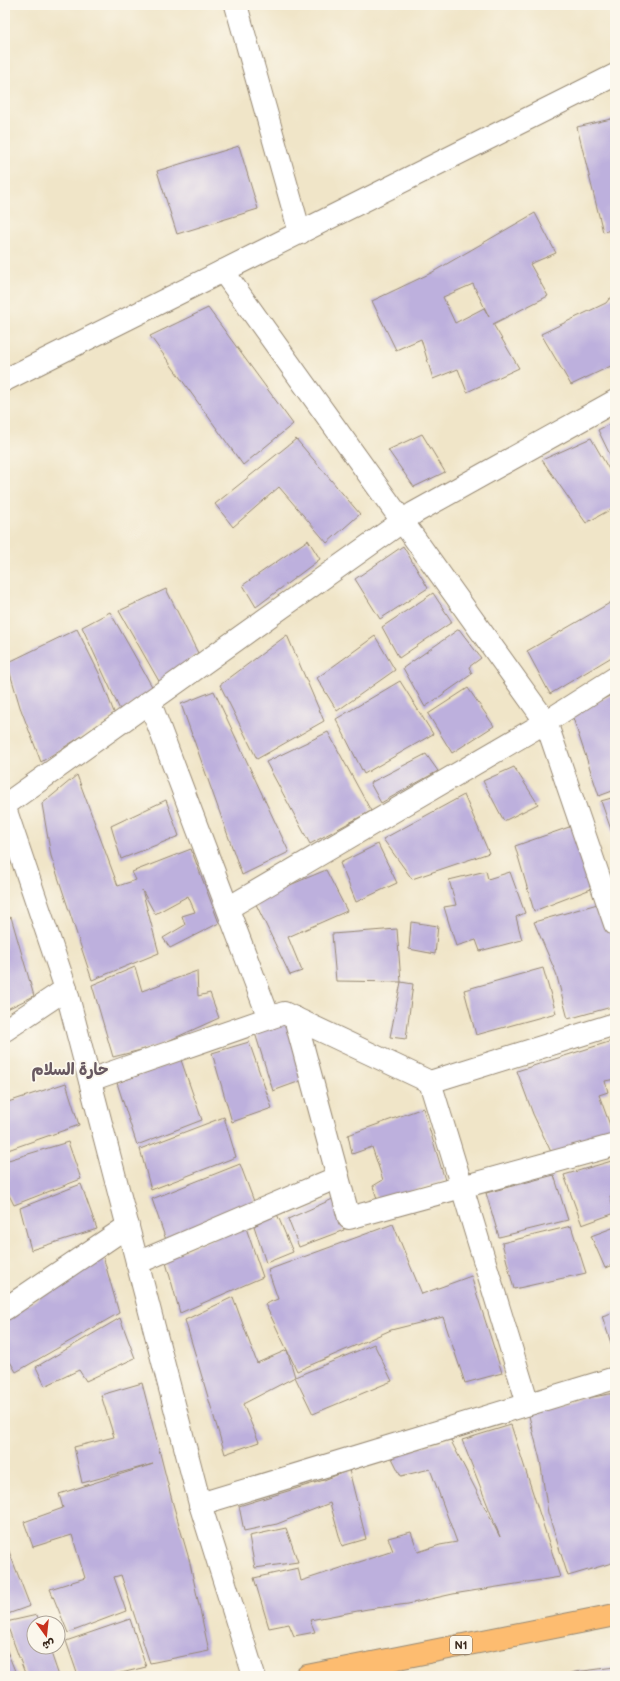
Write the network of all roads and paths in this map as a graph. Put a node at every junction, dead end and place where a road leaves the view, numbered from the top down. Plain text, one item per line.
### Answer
1 (236, 5) edge
2 (615, 75) edge
3 (300, 233) junction
4 (223, 270) junction
5 (5, 380) edge
6 (615, 401) edge
7 (402, 522) junction
8 (615, 678) edge
9 (150, 703) junction
10 (546, 722) junction
11 (5, 805) edge
12 (5, 808) edge
13 (228, 908) junction
14 (615, 924) edge
15 (66, 989) junction
16 (269, 1018) junction
17 (295, 1018) junction
18 (615, 1024) edge
19 (5, 1030) edge
20 (90, 1080) junction
21 (430, 1082) junction
22 (615, 1145) edge
23 (338, 1177) junction
24 (463, 1187) junction
25 (128, 1226) junction
26 (137, 1263) junction
27 (5, 1309) edge
28 (615, 1378) edge
29 (528, 1404) junction
30 (200, 1504) junction
31 (615, 1615) edge
32 (254, 1676) edge
33 (307, 1676) edge

1 - 3 street
2 - 3 street
3 - 4 street
4 - 5 street
4 - 7 street
6 - 7 street
7 - 9 street
7 - 10 street
8 - 10 street
9 - 11 street
9 - 13 street
10 - 13 street
10 - 14 street
12 - 15 street
13 - 16 street
15 - 19 street
15 - 20 street
16 - 17 street
16 - 20 street
17 - 21 street
17 - 23 street
18 - 21 street
20 - 25 street
21 - 24 street
22 - 24 street
23 - 24 street
23 - 26 street
24 - 29 street
25 - 26 street
25 - 27 street
26 - 30 street
28 - 29 street
29 - 30 street
30 - 32 street
31 - 33 highway, N1

